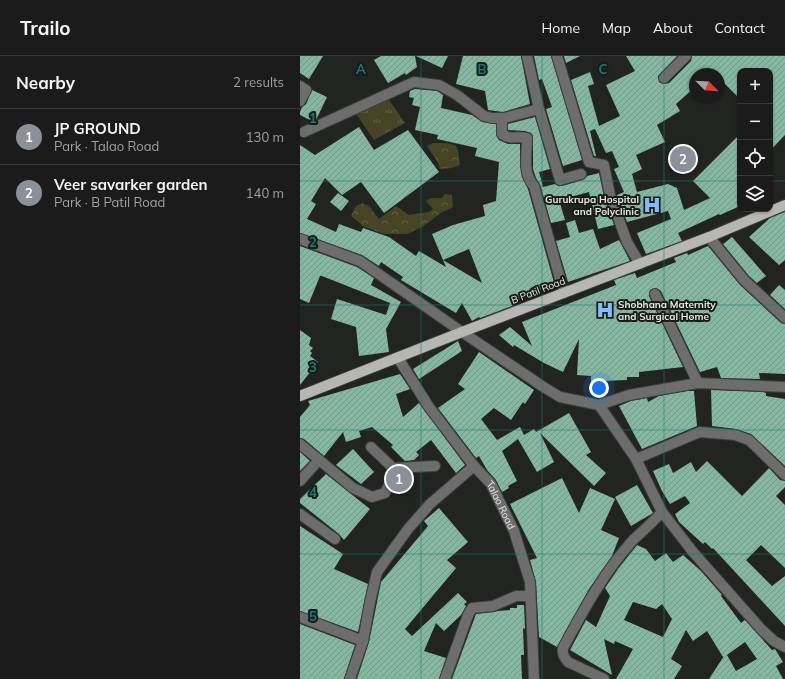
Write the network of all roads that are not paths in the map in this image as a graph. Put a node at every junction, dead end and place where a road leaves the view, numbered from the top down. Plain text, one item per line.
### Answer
1 (527, 56) edge
2 (557, 56) edge
3 (686, 56) edge
4 (664, 78) dead end
5 (300, 86) edge
6 (300, 101) edge
7 (539, 109) junction
8 (502, 118) junction
9 (301, 133) edge
10 (581, 174) dead end
11 (785, 205) edge
12 (709, 237) junction
13 (300, 239) edge
14 (640, 264) junction
15 (564, 293) junction
16 (655, 294) dead end
17 (785, 318) edge
18 (462, 332) junction
19 (398, 358) junction
20 (698, 383) junction
21 (785, 387) edge
22 (300, 396) edge
23 (599, 405) junction
24 (300, 444) edge
25 (371, 447) dead end
26 (636, 459) junction
27 (319, 460) junction
28 (435, 466) dead end
29 (474, 466) junction
30 (393, 468) junction
31 (785, 475) edge
32 (300, 481) edge
33 (662, 512) junction
34 (300, 514) edge
35 (335, 539) dead end
36 (530, 596) junction
37 (300, 617) edge
38 (363, 642) junction
39 (785, 647) edge
40 (350, 679) edge
41 (445, 679) edge
42 (534, 679) edge
43 (604, 679) edge

1 - 7 street
2 - 14 street
3 - 4 street
5 - 6 street
7 - 8 street
7 - 10 street
8 - 9 street
8 - 15 street
11 - 12 main road, B Patil Road
12 - 14 main road, B Patil Road
12 - 17 street
13 - 18 street
14 - 15 main road, B Patil Road
15 - 18 main road, B Patil Road
16 - 20 street
18 - 19 main road, B Patil Road
18 - 23 street
19 - 22 main road, B Patil Road
19 - 29 street, Talao Road
20 - 21 street
20 - 23 street
23 - 26 street
24 - 27 street
25 - 30 street
26 - 31 street
26 - 33 street
27 - 30 street
27 - 32 street
28 - 30 street
29 - 36 street, Talao Road
29 - 38 street
33 - 39 street
33 - 43 street
34 - 35 street
36 - 41 street
36 - 42 street, Talao Road
37 - 38 street
38 - 40 street

